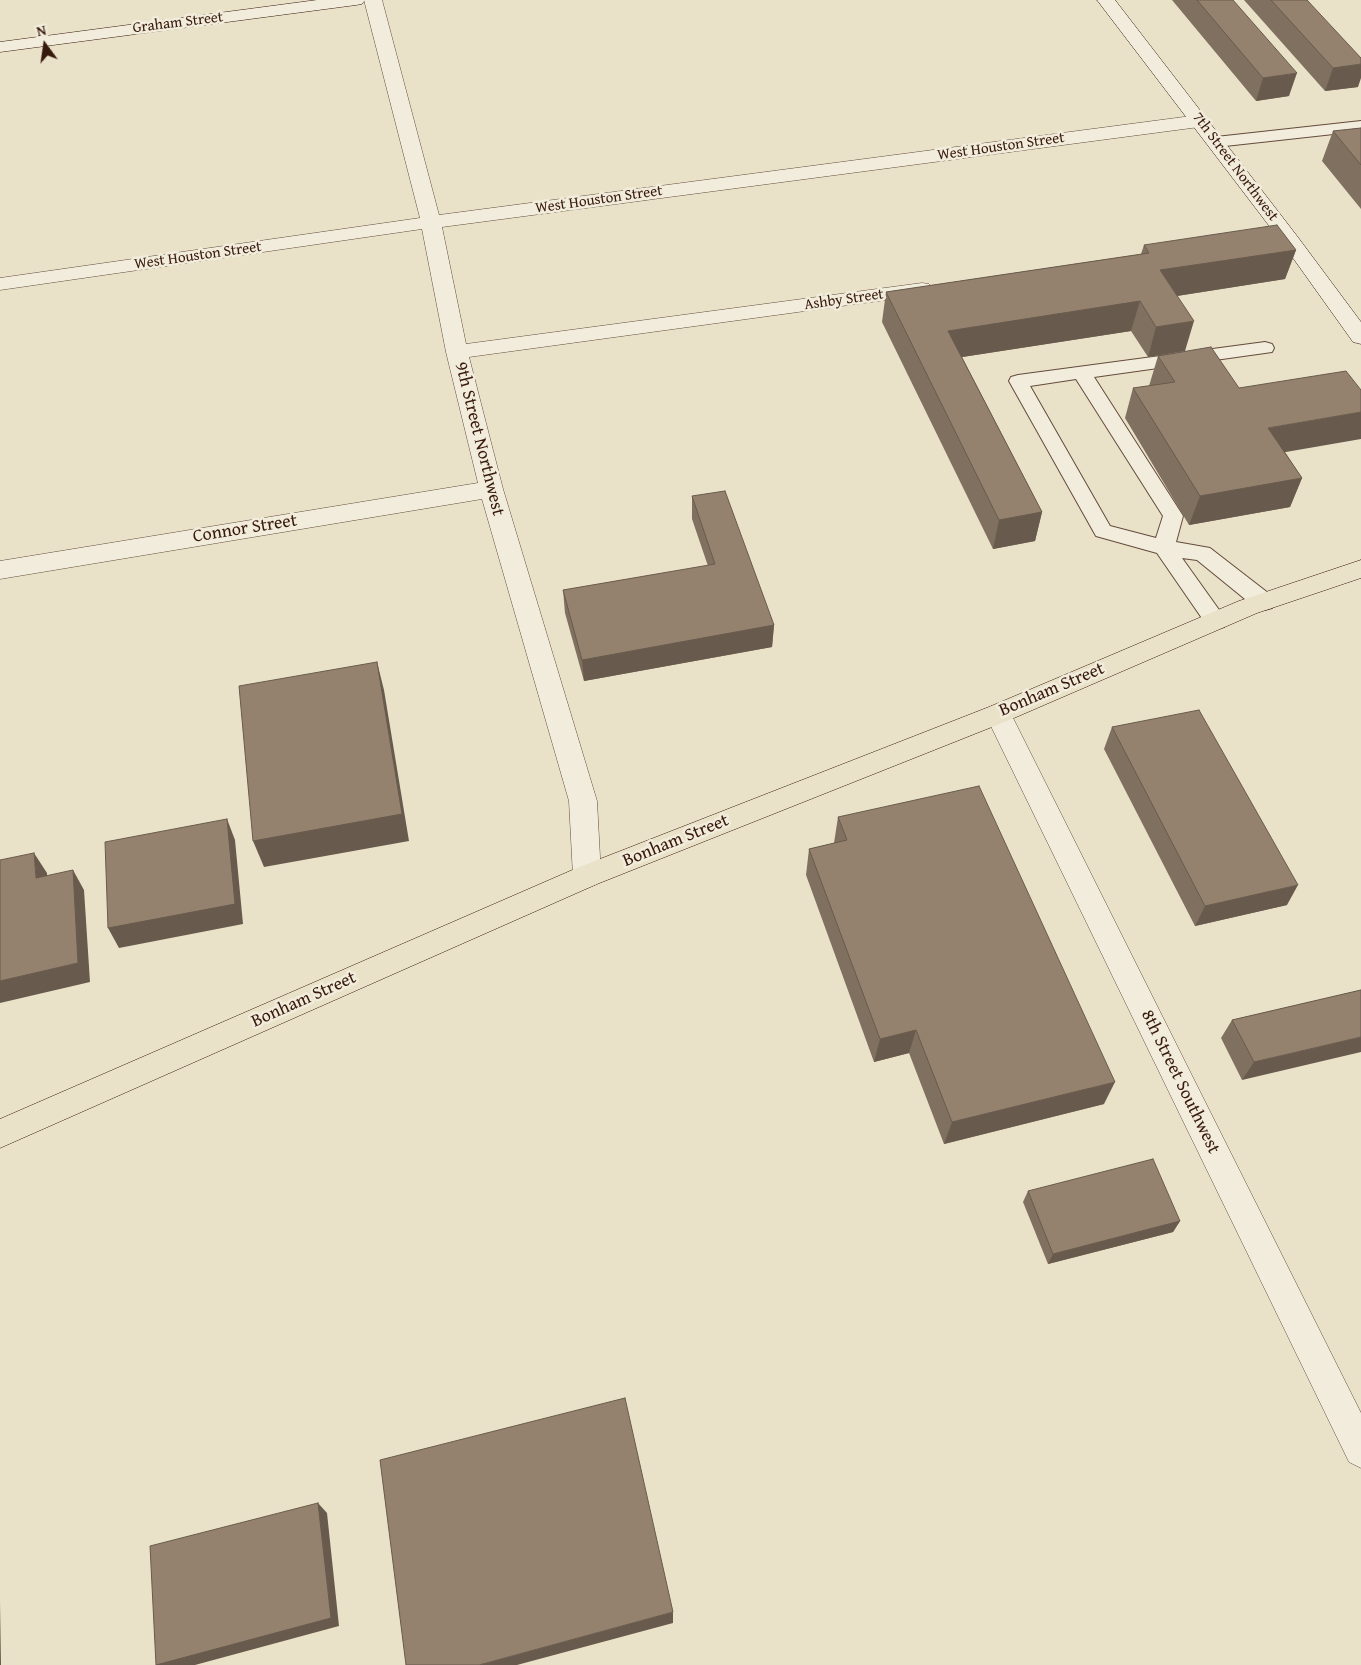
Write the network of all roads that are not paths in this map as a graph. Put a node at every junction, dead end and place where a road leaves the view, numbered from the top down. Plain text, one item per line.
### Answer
1 (356, 0) edge
2 (373, 0) edge
3 (1106, 0) edge
4 (0, 47) edge
5 (1199, 121) junction
6 (1361, 126) edge
7 (1216, 142) junction
8 (431, 222) junction
9 (0, 284) edge
10 (937, 287) edge
11 (1361, 336) edge
12 (1265, 348) dead end
13 (457, 352) junction
14 (1081, 372) junction
15 (491, 489) junction
16 (1164, 548) junction
17 (1361, 569) edge
18 (0, 570) edge
19 (1264, 602) junction
20 (1216, 621) junction
21 (998, 714) junction
22 (587, 876) junction
23 (0, 1134) edge
24 (1361, 1450) edge

1 - 4 street, Graham Street
2 - 8 street, 9th Street Northwest
3 - 5 street, 7th Street Northwest
5 - 7 street, 7th Street Northwest
5 - 8 street, West Houston Street
6 - 7 lane
7 - 11 street, 7th Street Northwest
8 - 9 street, West Houston Street
8 - 13 street, 9th Street Northwest
10 - 13 street, Ashby Street
12 - 14 lane
13 - 15 street, 9th Street Northwest
14 - 16 lane
14 - 16 lane
15 - 18 street, Connor Street
15 - 22 street, 9th Street Northwest
16 - 19 lane
16 - 20 lane
17 - 19 main road, Bonham Street
19 - 20 main road, Bonham Street
20 - 21 main road, Bonham Street
21 - 22 main road, Bonham Street
21 - 24 street, 8th Street Southwest
22 - 23 main road, Bonham Street

